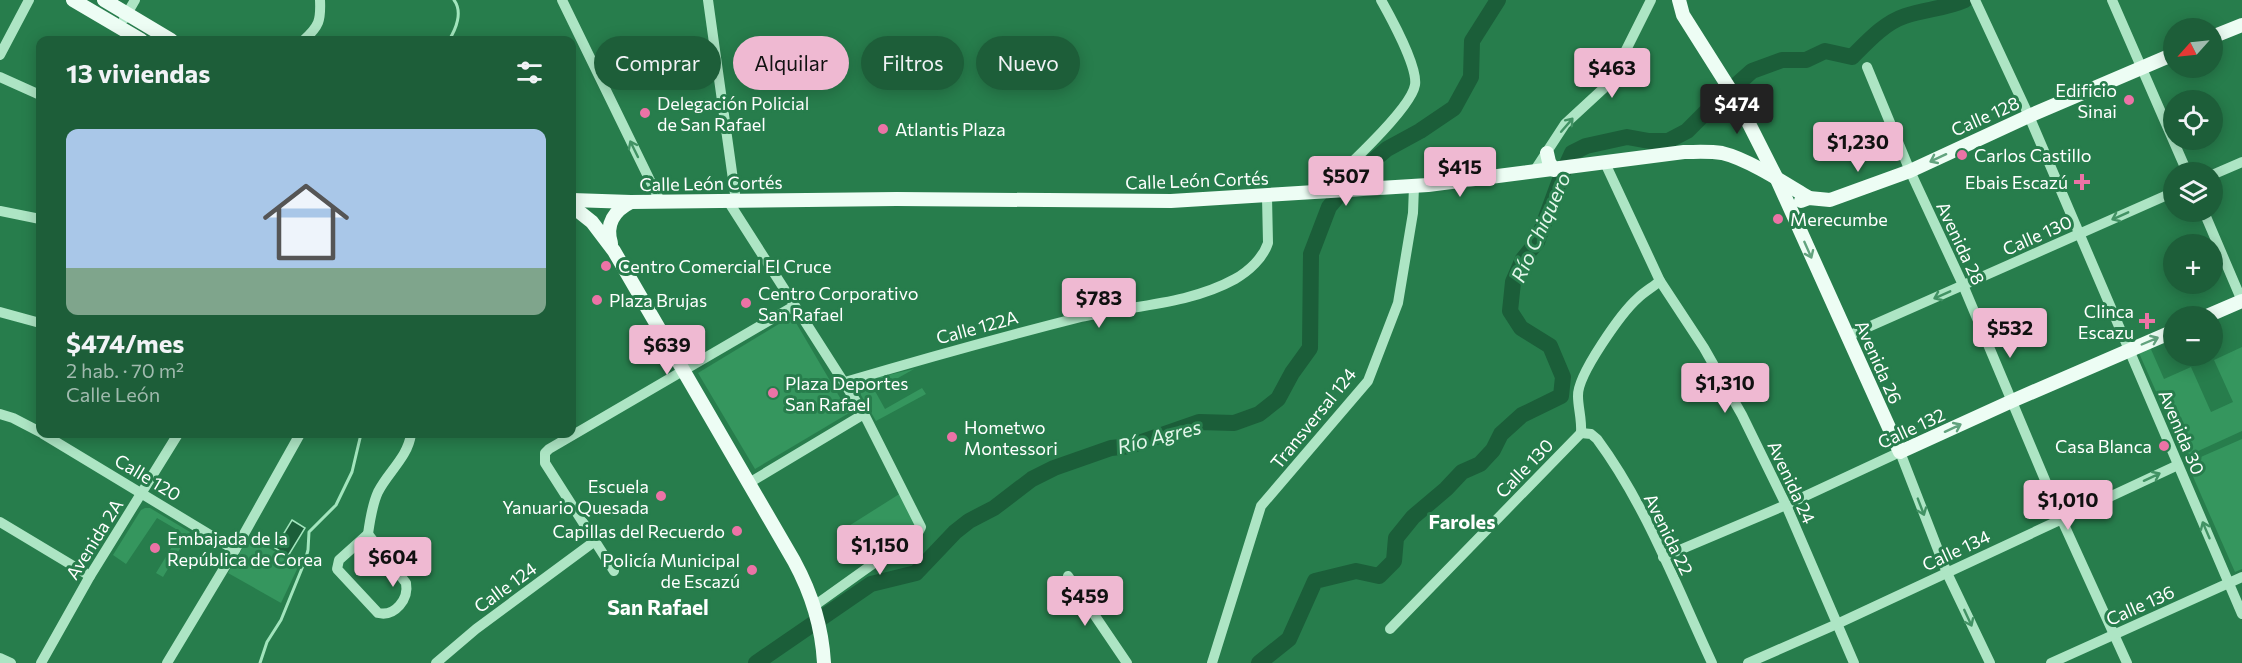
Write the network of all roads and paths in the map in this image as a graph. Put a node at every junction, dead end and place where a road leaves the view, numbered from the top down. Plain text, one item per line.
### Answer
1 (29, 0) edge
2 (73, 0) edge
3 (104, 0) edge
4 (135, 0) edge
5 (320, 0) edge
6 (562, 0) edge
7 (708, 0) edge
8 (1381, 0) edge
9 (1651, 0) edge
10 (1679, 0) edge
11 (1975, 0) edge
12 (2112, 0) edge
13 (127, 13) junction
14 (2242, 25) edge
15 (120, 27) junction
16 (2223, 33) edge
17 (135, 36) edge
18 (164, 36) edge
19 (308, 36) edge
20 (0, 55) edge
21 (2163, 59) edge
22 (1867, 67) dead end
23 (2142, 68) junction
24 (0, 77) edge
25 (36, 93) edge
26 (2029, 116) junction
27 (1546, 153) junction
28 (1764, 154) junction
29 (2183, 162) edge
30 (2242, 162) edge
31 (1605, 163) junction
32 (1750, 165) junction
33 (1556, 170) junction
34 (2223, 170) edge
35 (1910, 171) junction
36 (1533, 173) junction
37 (1776, 177) junction
38 (1414, 186) junction
39 (1323, 193) junction
40 (1267, 197) junction
41 (2163, 197) edge
42 (1809, 198) junction
43 (576, 200) edge
44 (631, 201) junction
45 (660, 201) junction
46 (732, 201) junction
47 (576, 209) edge
48 (0, 211) edge
49 (576, 215) edge
50 (1792, 216) junction
51 (36, 218) edge
52 (592, 222) junction
53 (2208, 222) edge
54 (2079, 235) junction
55 (614, 251) junction
56 (1660, 281) junction
57 (1963, 285) junction
58 (2242, 301) edge
59 (794, 306) junction
60 (2223, 309) edge
61 (0, 312) edge
62 (36, 322) edge
63 (1848, 336) junction
64 (2163, 336) edge
65 (2129, 350) junction
66 (682, 370) junction
67 (845, 382) junction
68 (2012, 401) junction
69 (0, 414) edge
70 (864, 414) junction
71 (36, 430) edge
72 (576, 433) edge
73 (1581, 433) junction
74 (50, 438) edge
75 (176, 438) edge
76 (298, 438) edge
77 (410, 438) edge
78 (568, 438) edge
79 (1900, 452) junction
80 (2178, 465) junction
81 (749, 483) junction
82 (142, 492) junction
83 (1786, 505) junction
84 (2061, 518) junction
85 (0, 522) edge
86 (368, 534) junction
87 (595, 541) junction
88 (235, 550) junction
89 (1663, 556) junction
90 (614, 571) dead end
91 (1947, 573) junction
92 (90, 576) junction
93 (1068, 576) dead end
94 (2242, 577) edge
95 (2229, 584) junction
96 (815, 610) junction
97 (2242, 614) edge
98 (1837, 624) junction
99 (1390, 629) dead end
100 (2114, 636) junction
101 (0, 658) edge
102 (11, 663) edge
103 (41, 663) edge
104 (167, 663) edge
105 (436, 663) edge
106 (824, 663) edge
107 (1127, 663) edge
108 (1212, 663) edge
109 (1712, 663) edge
110 (1748, 663) edge
111 (1854, 663) edge
112 (1990, 663) edge
113 (2052, 663) edge
114 (2127, 663) edge

1 - 20 street
2 - 15 main road
3 - 13 main road
4 - 13 street
5 - 19 street
45 -> 6 street
7 - 46 street
8 - 39 street
27 -> 9 street
10 - 28 main road, Avenida 26
11 - 26 street, Avenida 30
12 - 23 street
13 - 15 street
13 - 18 main road
14 - 16 main road
15 - 17 main road
21 - 23 main road, Calle 128
22 - 35 street, Avenida 28
23 - 26 main road, Calle 128
23 - 29 street
24 - 25 street
26 -> 35 main road, Calle 128
26 - 54 street, Avenida 30
27 - 33 main road
27 - 36 street
28 - 32 main road
28 - 37 main road, Avenida 26
30 - 34 street
31 - 32 main road, Calle León Cortés
31 - 33 main road, Calle León Cortés
31 - 56 street, Avenida 24
32 - 37 main road, Calle León Cortés
33 - 36 main road, Calle León Cortés
35 - 42 main road, Calle 128
35 - 57 street, Avenida 28
36 - 38 main road, Calle León Cortés
37 - 42 main road, Calle León Cortés
37 - 50 main road, Avenida 26
38 - 39 main road, Calle León Cortés
38 - 108 street, Transversal 124
39 - 40 main road, Calle León Cortés
40 - 46 main road, Calle León Cortés
40 - 67 street, Calle 122A
41 -> 54 street, Calle 130
42 - 50 main road
43 - 44 main road, Calle León Cortés
44 - 45 main road, Calle León Cortés
44 - 55 main road
45 - 46 main road, Calle León Cortés
46 - 59 street
47 - 52 main road
48 - 51 street
49 - 52 main road
50 -> 63 main road, Avenida 26
52 - 55 main road
53 - 58 street
54 - 57 street, Calle 130
54 - 65 street, Avenida 30
55 - 66 main road
56 - 73 street
56 - 83 street, Avenida 24
57 -> 63 street, Calle 130
57 - 68 street, Avenida 28
58 - 60 main road
59 - 66 street
59 - 67 street
61 - 62 street
63 - 79 main road, Avenida 26
65 -> 64 main road, Calle 132
65 - 68 main road, Calle 132
65 - 80 street, Avenida 30
66 - 72 street
66 - 81 main road
67 - 70 street
79 -> 68 main road, Calle 132
68 - 84 street, Avenida 28
69 - 71 street, Calle 120
70 - 81 street
70 - 96 street
73 - 89 street, Avenida 22
73 - 99 street, Calle 130
74 - 82 street, Calle 120
75 - 82 street, Avenida 2A
76 - 88 street
77 - 86 street
78 - 87 street
79 - 83 street, Calle 132
79 -> 91 street, Avenida 26
84 -> 80 street, Calle 134
95 -> 80 street, Avenida 30
81 - 96 main road
82 - 88 street, Calle 120
82 - 92 street, Avenida 2A
83 - 89 street, Calle 132
83 - 98 street, Avenida 24
84 - 91 street, Calle 134
84 - 100 street, Avenida 28
85 - 92 street
86 - 86 street
87 - 90 street
87 - 105 street, Calle 124
88 - 104 street
89 - 109 street, Avenida 22
91 - 98 street, Calle 134
91 -> 112 street, Avenida 26
92 - 103 street, Avenida 2A
93 - 107 street
94 - 95 street, Calle 136
95 - 97 street, Avenida 30
95 - 100 street, Calle 136
96 - 106 main road
98 - 110 street, Calle 134
98 - 111 street, Avenida 24
100 - 113 street, Calle 136
100 - 114 street, Avenida 28
101 - 102 street

